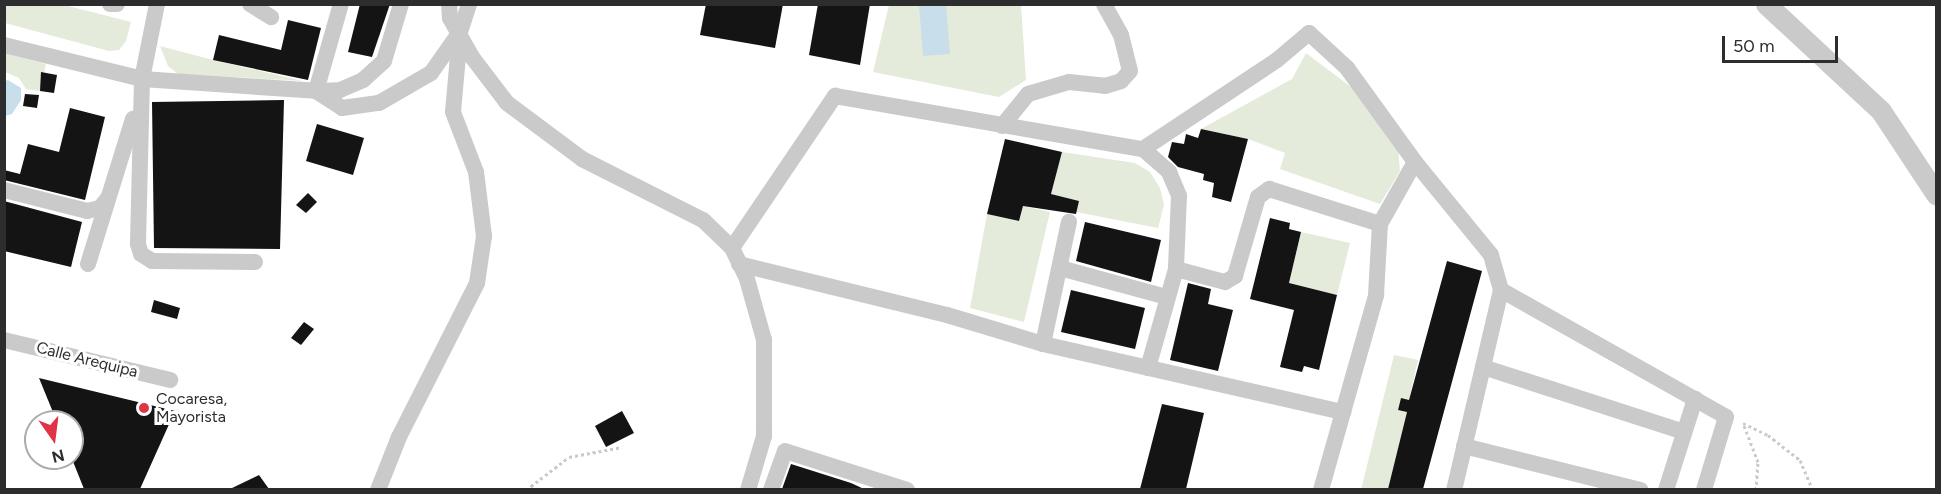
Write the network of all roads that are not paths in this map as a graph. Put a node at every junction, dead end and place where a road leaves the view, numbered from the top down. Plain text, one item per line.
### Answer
1 (110, 4) edge
2 (117, 4) edge
3 (157, 4) edge
4 (250, 4) edge
5 (341, 4) edge
6 (401, 4) edge
7 (449, 4) edge
8 (469, 4) edge
9 (1104, 4) edge
10 (1766, 4) edge
11 (271, 17) dead end
12 (460, 32) junction
13 (4, 45) edge
14 (142, 79) junction
15 (315, 91) junction
16 (139, 100) junction
17 (1002, 126) junction
18 (1143, 149) junction
19 (1415, 162) junction
20 (4, 190) edge
21 (1936, 195) edge
22 (108, 198) junction
23 (1069, 222) dead end
24 (1380, 224) junction
25 (732, 248) junction
26 (255, 262) dead end
27 (88, 264) dead end
28 (740, 264) junction
29 (1060, 268) junction
30 (1176, 270) junction
31 (1501, 290) junction
32 (1167, 297) junction
33 (4, 340) edge
34 (1043, 344) junction
35 (1483, 367) junction
36 (1148, 368) junction
37 (170, 380) dead end
38 (1695, 399) junction
39 (1343, 412) junction
40 (1684, 432) junction
41 (1464, 446) junction
42 (378, 489) edge
43 (748, 489) edge
44 (771, 489) edge
45 (907, 489) edge
46 (1321, 489) edge
47 (1454, 489) edge
48 (1641, 489) edge
49 (1666, 489) edge
50 (1704, 489) edge

1 - 2 street
3 - 14 street
4 - 11 street
5 - 15 street
6 - 15 street
7 - 12 street
8 - 12 street
9 - 17 street
10 - 21 street
12 - 15 street
12 - 25 street
12 - 42 street
13 - 14 street
14 - 15 street
14 - 16 street
16 - 22 street
16 - 26 street
17 - 18 street
17 - 25 street
18 - 19 street
18 - 30 street
19 - 24 street
19 - 31 street
20 - 22 street
22 - 27 street
23 - 29 street
24 - 30 street
24 - 39 street
25 - 28 street
28 - 34 street
28 - 43 street
29 - 32 street
29 - 34 street
30 - 32 street
31 - 35 street
31 - 38 street
32 - 36 street
33 - 37 street, Calle Arequipa
34 - 36 street
35 - 40 street
35 - 41 street
36 - 39 street
38 - 40 street
38 - 50 street
39 - 46 street
40 - 49 street
41 - 47 street
41 - 48 street
44 - 45 street

